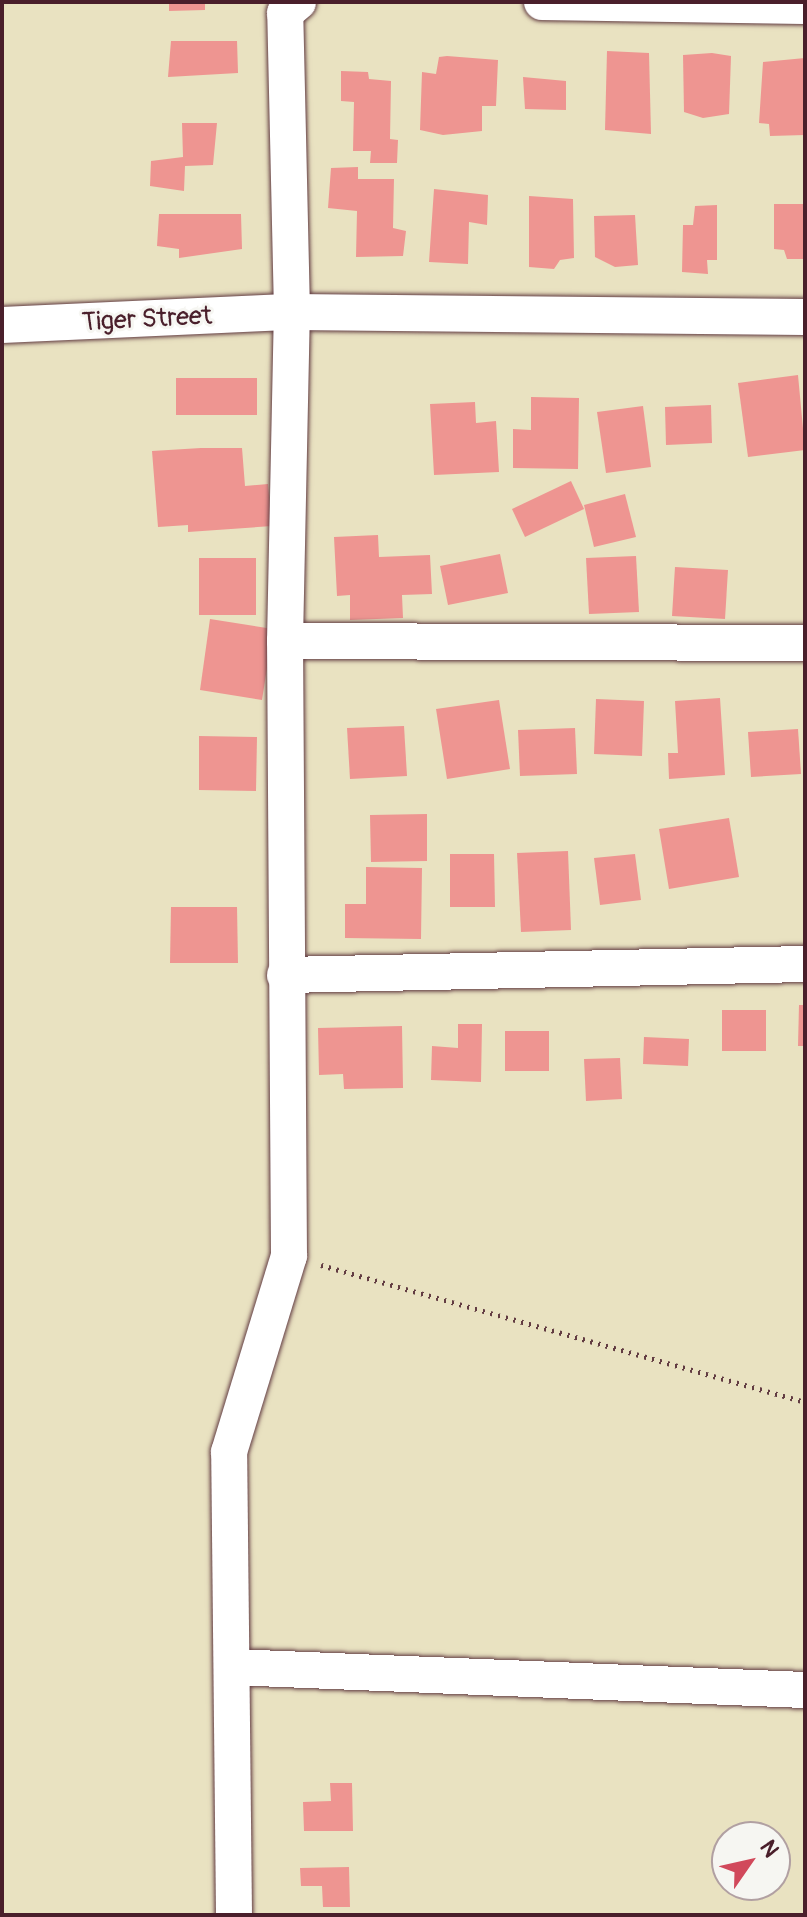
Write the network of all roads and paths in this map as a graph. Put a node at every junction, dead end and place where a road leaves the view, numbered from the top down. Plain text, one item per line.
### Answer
1 (298, 2) edge
2 (542, 2) edge
3 (805, 6) edge
4 (292, 312) junction
5 (805, 317) edge
6 (2, 325) edge
7 (285, 641) junction
8 (805, 643) edge
9 (805, 964) edge
10 (285, 975) junction
11 (289, 1256) junction
12 (805, 1402) edge
13 (232, 1667) junction
14 (805, 1690) edge
15 (234, 1915) edge

1 - 4 street
2 - 3 street
4 - 5 street, Tiger Street
4 - 6 street, Tiger Street
4 - 7 street
7 - 8 street
7 - 10 street
9 - 10 street
10 - 11 street
11 - 12 path
11 - 13 street
13 - 14 street
13 - 15 street

